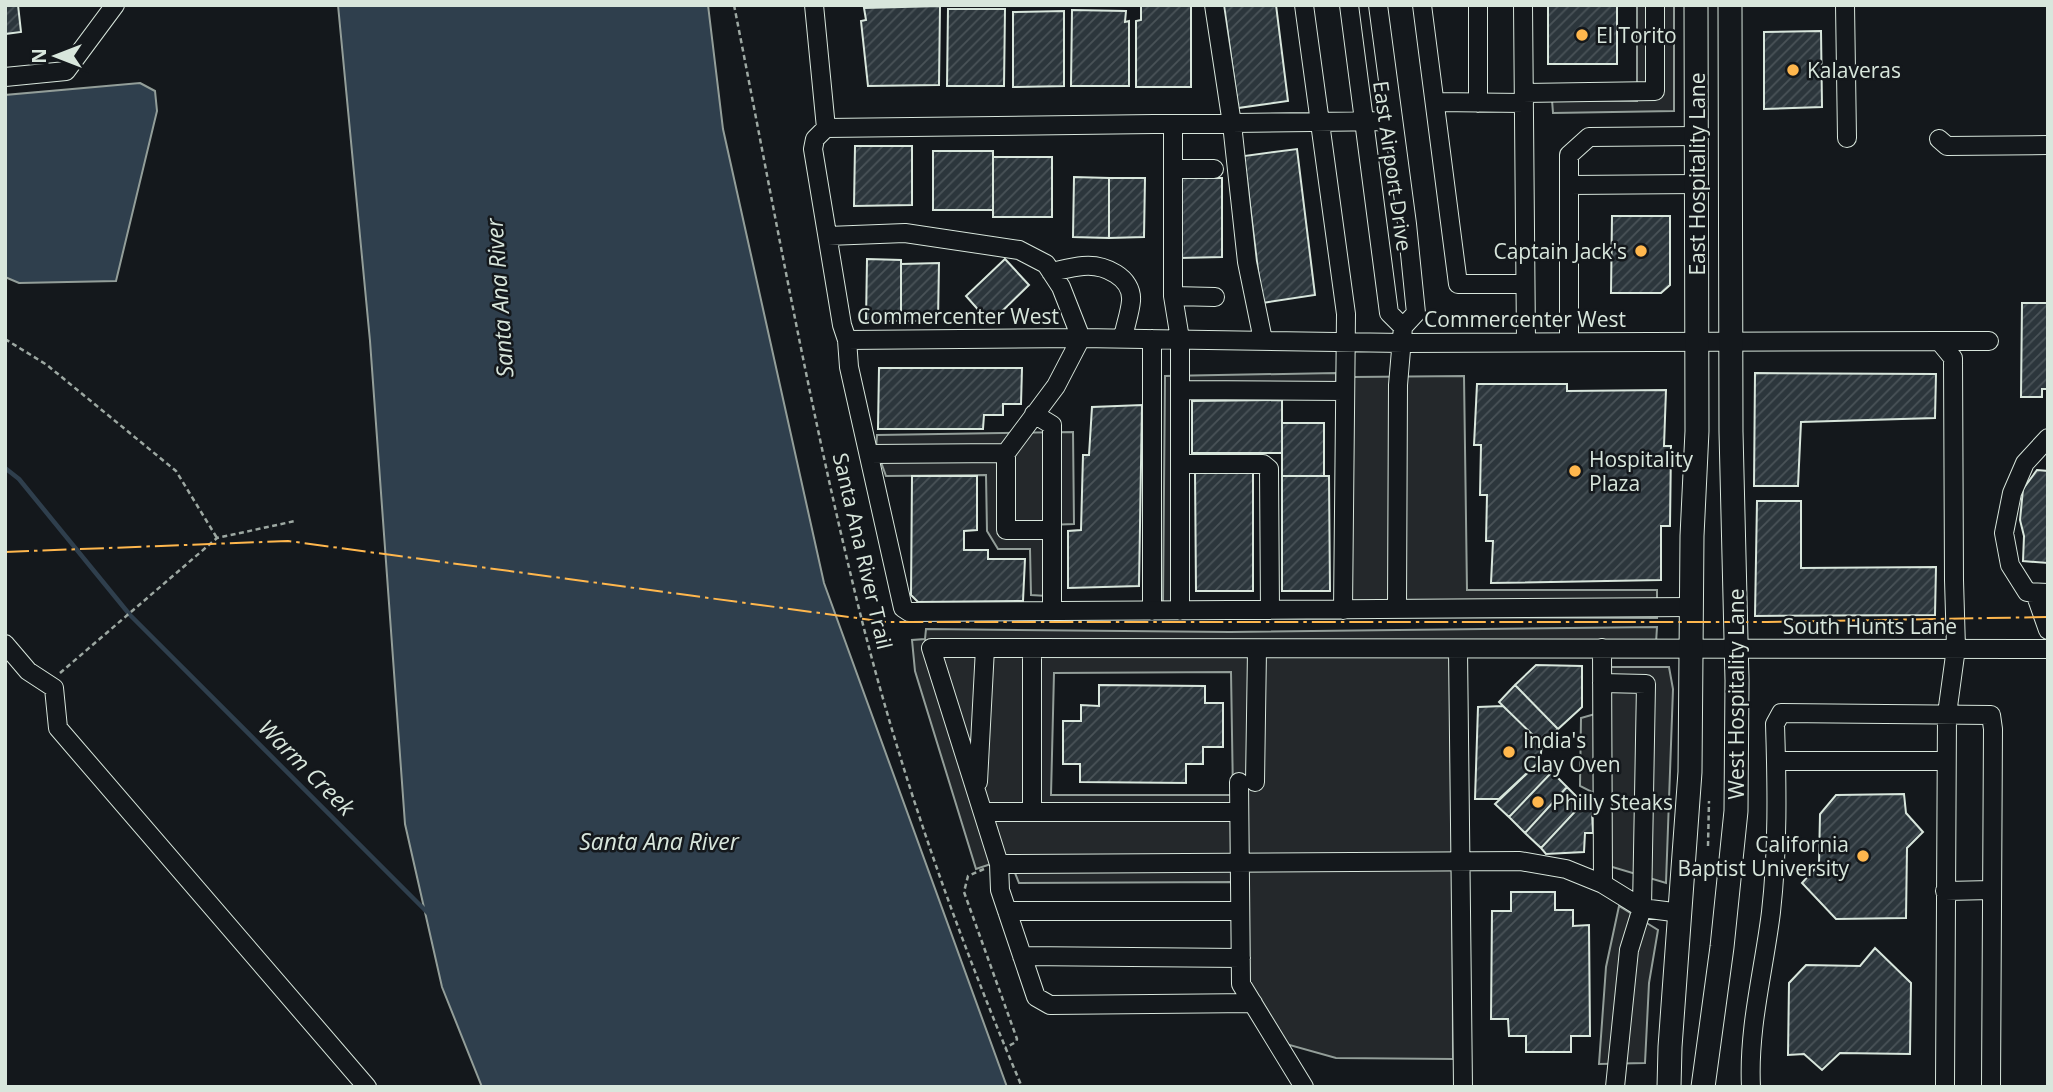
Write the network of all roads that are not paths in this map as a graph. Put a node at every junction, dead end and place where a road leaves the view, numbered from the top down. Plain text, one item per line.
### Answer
1 (115, 5) edge
2 (814, 5) edge
3 (1214, 5) edge
4 (1304, 5) edge
5 (1349, 5) edge
6 (1377, 5) edge
7 (1422, 5) edge
8 (1478, 5) edge
9 (1523, 5) edge
10 (1655, 5) edge
11 (1696, 5) edge
12 (1730, 5) edge
13 (1845, 5) edge
14 (5, 77) edge
15 (1524, 98) junction
16 (1435, 102) junction
17 (1478, 103) junction
18 (1365, 121) junction
19 (1393, 121) junction
20 (1322, 123) junction
21 (1173, 124) junction
22 (1232, 124) junction
23 (826, 128) junction
24 (1696, 136) junction
25 (1847, 138) dead end
26 (1939, 139) dead end
27 (2048, 145) edge
28 (1173, 169) junction
29 (1214, 169) dead end
30 (1697, 184) junction
31 (1569, 185) junction
32 (828, 236) junction
33 (1051, 272) junction
34 (1525, 284) junction
35 (1173, 296) junction
36 (1215, 297) dead end
37 (1403, 335) junction
38 (1081, 338) junction
39 (1123, 338) junction
40 (1152, 339) junction
41 (1180, 339) junction
42 (847, 340) junction
43 (1263, 340) junction
44 (1939, 341) junction
45 (1989, 341) dead end
46 (1345, 342) junction
47 (1526, 342) junction
48 (1569, 342) junction
49 (1697, 342) junction
50 (1731, 342) junction
51 (1180, 390) junction
52 (1345, 391) junction
53 (1034, 415) junction
54 (2048, 438) edge
55 (1006, 453) junction
56 (869, 454) junction
57 (1180, 464) junction
58 (1052, 530) junction
59 (2042, 593) edge
60 (1692, 607) junction
61 (1397, 608) junction
62 (1269, 610) junction
63 (1343, 610) junction
64 (1052, 611) junction
65 (1152, 611) junction
66 (1180, 611) junction
67 (2048, 630) edge
68 (5, 644) edge
69 (985, 648) junction
70 (1032, 648) junction
71 (1602, 648) junction
72 (1956, 648) junction
73 (1458, 649) junction
74 (2048, 649) edge
75 (1257, 650) junction
76 (1692, 650) junction
77 (1736, 650) junction
78 (1602, 683) junction
79 (1947, 714) junction
80 (1776, 761) junction
81 (1946, 761) junction
82 (977, 793) junction
83 (983, 812) junction
84 (1032, 812) junction
85 (1239, 812) junction
86 (1240, 862) junction
87 (1459, 862) junction
88 (999, 863) junction
89 (1603, 884) junction
90 (1992, 890) junction
91 (1945, 891) junction
92 (1643, 908) junction
93 (1007, 911) junction
94 (1240, 911) junction
95 (1681, 914) junction
96 (1022, 956) junction
97 (1241, 958) junction
98 (1253, 1003) junction
99 (367, 1087) edge
100 (1304, 1087) edge
101 (1463, 1087) edge
102 (1615, 1087) edge
103 (1670, 1087) edge
104 (1703, 1087) edge
105 (1751, 1087) edge
106 (1945, 1087) edge
107 (1991, 1087) edge

1 - 14 street
2 - 23 street
3 - 22 street
4 - 20 street
5 - 18 street, East Airport Drive
6 - 19 street, East Airport Drive
7 - 16 street
8 - 17 street
9 - 15 street
10 - 15 street
11 - 24 main road, East Hospitality Lane
12 - 50 main road, East Hospitality Lane
13 - 25 street
15 - 17 street
15 - 34 street
16 - 17 street
16 - 34 street
18 - 19 street
18 - 20 street
18 - 37 street, East Airport Drive
19 - 37 street, East Airport Drive
20 - 22 street
20 - 46 street
21 - 22 street
21 - 23 street
21 - 28 street
22 - 43 street
23 - 32 street, Commercenter West
24 - 30 main road, East Hospitality Lane
24 - 31 street
26 - 27 street
28 - 29 street
28 - 35 street
30 - 31 street
30 - 49 main road, East Hospitality Lane
31 - 48 street
32 - 33 street
32 - 42 street, Commercenter West
33 - 38 street
33 - 39 street
34 - 47 street
35 - 36 street
35 - 41 street
37 - 46 street, Commercenter West
37 - 47 street, Commercenter West
37 - 61 street
38 - 39 street, Commercenter West
38 - 42 street, Commercenter West
38 - 53 street
39 - 40 street, Commercenter West
40 - 41 street, Commercenter West
40 - 65 street
41 - 43 street, Commercenter West
41 - 51 street
42 - 56 street
43 - 46 street, Commercenter West
44 - 45 street, Commercenter West
44 - 50 street, Commercenter West
44 - 72 street
46 - 52 street
47 - 48 street, Commercenter West
48 - 49 street, Commercenter West
49 - 50 street, Commercenter West
49 - 60 main road, West Hospitality Lane
50 - 77 main road, West Hospitality Lane
51 - 52 street
51 - 57 street
52 - 63 street
53 - 55 street
53 - 58 street
54 - 59 street
55 - 56 street
55 - 58 street
56 - 64 street
57 - 62 street
57 - 66 street
58 - 64 street
59 - 67 street
60 - 61 street
60 - 76 main road, West Hospitality Lane
61 - 63 street
62 - 63 street
62 - 66 street
64 - 65 street
65 - 66 street
68 - 99 street
69 - 70 street, South Hunts Lane
69 - 82 street
69 - 82 street, South Hunts Lane
70 - 75 street, South Hunts Lane
70 - 84 street
71 - 73 street, South Hunts Lane
71 - 76 street, South Hunts Lane
71 - 78 street
72 - 74 street, South Hunts Lane
72 - 77 street, South Hunts Lane
72 - 79 street
73 - 75 street, South Hunts Lane
73 - 87 street
75 - 85 street
76 - 77 street, South Hunts Lane
76 - 95 main road, West Hospitality Lane
77 - 104 main road, West Hospitality Lane
78 - 89 street
78 - 92 street
79 - 80 street
79 - 81 street
79 - 90 street
80 - 81 street
80 - 105 street
81 - 91 street
82 - 83 street
83 - 84 street
83 - 88 street
84 - 85 street
85 - 86 street
86 - 87 street
86 - 88 street
86 - 94 street
87 - 89 street
87 - 101 street
88 - 93 street
89 - 92 street
90 - 91 street
90 - 107 street
91 - 106 street
92 - 95 street
92 - 102 street
93 - 94 street
93 - 96 street
94 - 97 street
95 - 103 main road, West Hospitality Lane
96 - 97 street
96 - 98 street
97 - 98 street
98 - 100 street

